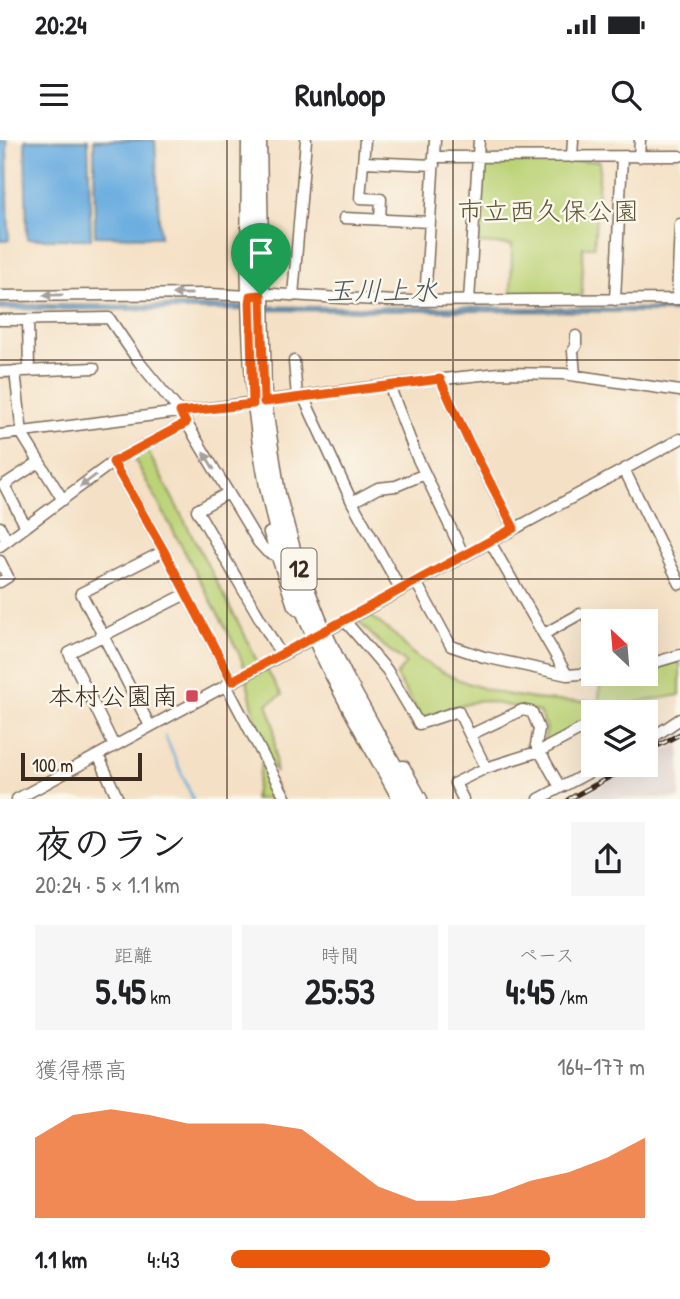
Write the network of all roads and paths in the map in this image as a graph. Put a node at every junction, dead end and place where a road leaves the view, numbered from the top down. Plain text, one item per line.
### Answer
1 (249, 140) edge
2 (259, 140) edge
3 (306, 140) edge
4 (365, 140) edge
5 (435, 140) edge
6 (479, 140) edge
7 (573, 140) edge
8 (640, 140) edge
9 (639, 156) junction
10 (680, 156) edge
11 (478, 157) junction
12 (572, 157) junction
13 (622, 157) junction
14 (434, 161) junction
15 (363, 162) junction
16 (344, 218) dead end
17 (380, 220) junction
18 (430, 222) junction
19 (680, 225) edge
20 (0, 296) edge
21 (293, 296) junction
22 (256, 297) junction
23 (678, 299) edge
24 (425, 300) junction
25 (615, 300) junction
26 (470, 301) junction
27 (0, 320) edge
28 (28, 320) junction
29 (576, 335) dead end
30 (294, 361) dead end
31 (94, 368) dead end
32 (29, 370) junction
33 (15, 371) junction
34 (0, 372) edge
35 (575, 375) junction
36 (440, 379) junction
37 (389, 385) junction
38 (680, 391) edge
39 (300, 397) junction
40 (259, 403) junction
41 (186, 416) junction
42 (22, 434) junction
43 (0, 435) edge
44 (680, 439) edge
45 (39, 461) junction
46 (113, 462) junction
47 (624, 469) junction
48 (425, 474) junction
49 (228, 493) junction
50 (63, 499) junction
51 (352, 502) junction
52 (0, 527) edge
53 (26, 527) junction
54 (514, 528) junction
55 (276, 529) junction
56 (490, 542) junction
57 (4, 544) edge
58 (164, 551) junction
59 (275, 555) junction
60 (464, 556) junction
61 (0, 561) edge
62 (0, 582) edge
63 (416, 582) junction
64 (397, 583) dead end
65 (680, 584) edge
66 (186, 594) junction
67 (302, 608) junction
68 (580, 614) dead end
69 (345, 621) junction
70 (544, 634) junction
71 (103, 635) junction
72 (319, 635) junction
73 (281, 654) junction
74 (680, 655) edge
75 (658, 661) edge
76 (581, 674) edge
77 (567, 675) junction
78 (229, 683) junction
79 (680, 719) edge
80 (150, 726) junction
81 (581, 729) edge
82 (658, 734) edge
83 (470, 735) junction
84 (114, 746) junction
85 (540, 751) junction
86 (98, 755) junction
87 (395, 767) junction
88 (486, 768) junction
89 (581, 776) edge
90 (560, 787) junction
91 (20, 798) edge
92 (118, 799) edge
93 (286, 799) edge
94 (400, 799) edge
95 (413, 799) edge
96 (422, 799) edge
97 (463, 799) edge
98 (539, 799) edge

1 - 22 main road, 12
2 - 22 main road, 12
3 - 21 street
4 - 15 street
5 - 14 street
6 - 11 street
7 - 12 street
8 - 9 street
9 - 10 street
9 - 13 street
11 - 12 street
11 - 14 street
11 - 26 street
12 - 13 street
13 - 25 street
14 - 15 street
14 - 18 street
15 - 17 street
16 - 17 street
17 - 18 street
18 - 24 street
19 - 23 street
22 -> 20 street
21 - 22 street
21 - 24 street
22 - 40 main road, 12
23 - 25 street
24 - 26 street
25 - 26 street
27 - 28 street
28 - 32 street
28 - 41 street
29 - 35 street
30 - 39 street
31 - 32 street
32 - 33 street
33 - 34 street
33 - 42 street
35 - 36 street
35 - 38 street
36 - 37 street
36 - 54 street
37 - 39 street
37 - 48 street
39 - 40 street
39 - 51 street
40 - 41 street
40 - 55 main road, 12
40 - 72 main road, 12
41 - 42 street
41 - 46 street
49 -> 41 street
42 - 43 street
42 - 45 street
44 - 47 street
45 - 50 street
45 - 53 street
46 -> 50 street
46 - 58 street
47 - 54 street
47 - 65 street
48 - 51 street
48 - 60 street
49 - 59 street
49 - 73 street
50 - 53 street
51 - 64 street
52 - 57 street
53 - 57 street
54 - 56 street
55 - 59 street
55 - 67 main road, 12
56 - 60 street
56 - 70 street
58 - 66 street
58 - 71 street
59 - 67 street
60 - 63 street
61 - 62 street
63 - 69 street
63 - 77 street
66 - 71 street
66 - 78 street
67 - 72 main road, 12
68 - 70 street
69 - 72 street
69 - 83 street
70 - 77 street
71 - 80 street
71 - 84 street
72 - 73 street
72 - 87 main road, 12
72 - 94 main road, 12
73 - 78 street
74 - 75 street
76 - 77 street
78 - 80 street
78 - 93 street
79 - 82 street
80 - 84 street
81 - 85 street
83 - 85 street
83 - 88 street
84 - 86 street
85 - 88 street
85 - 90 street
86 - 91 street
86 - 92 street
87 - 95 main road, 12
87 - 96 street
88 - 97 street
89 - 90 street
90 - 98 street

